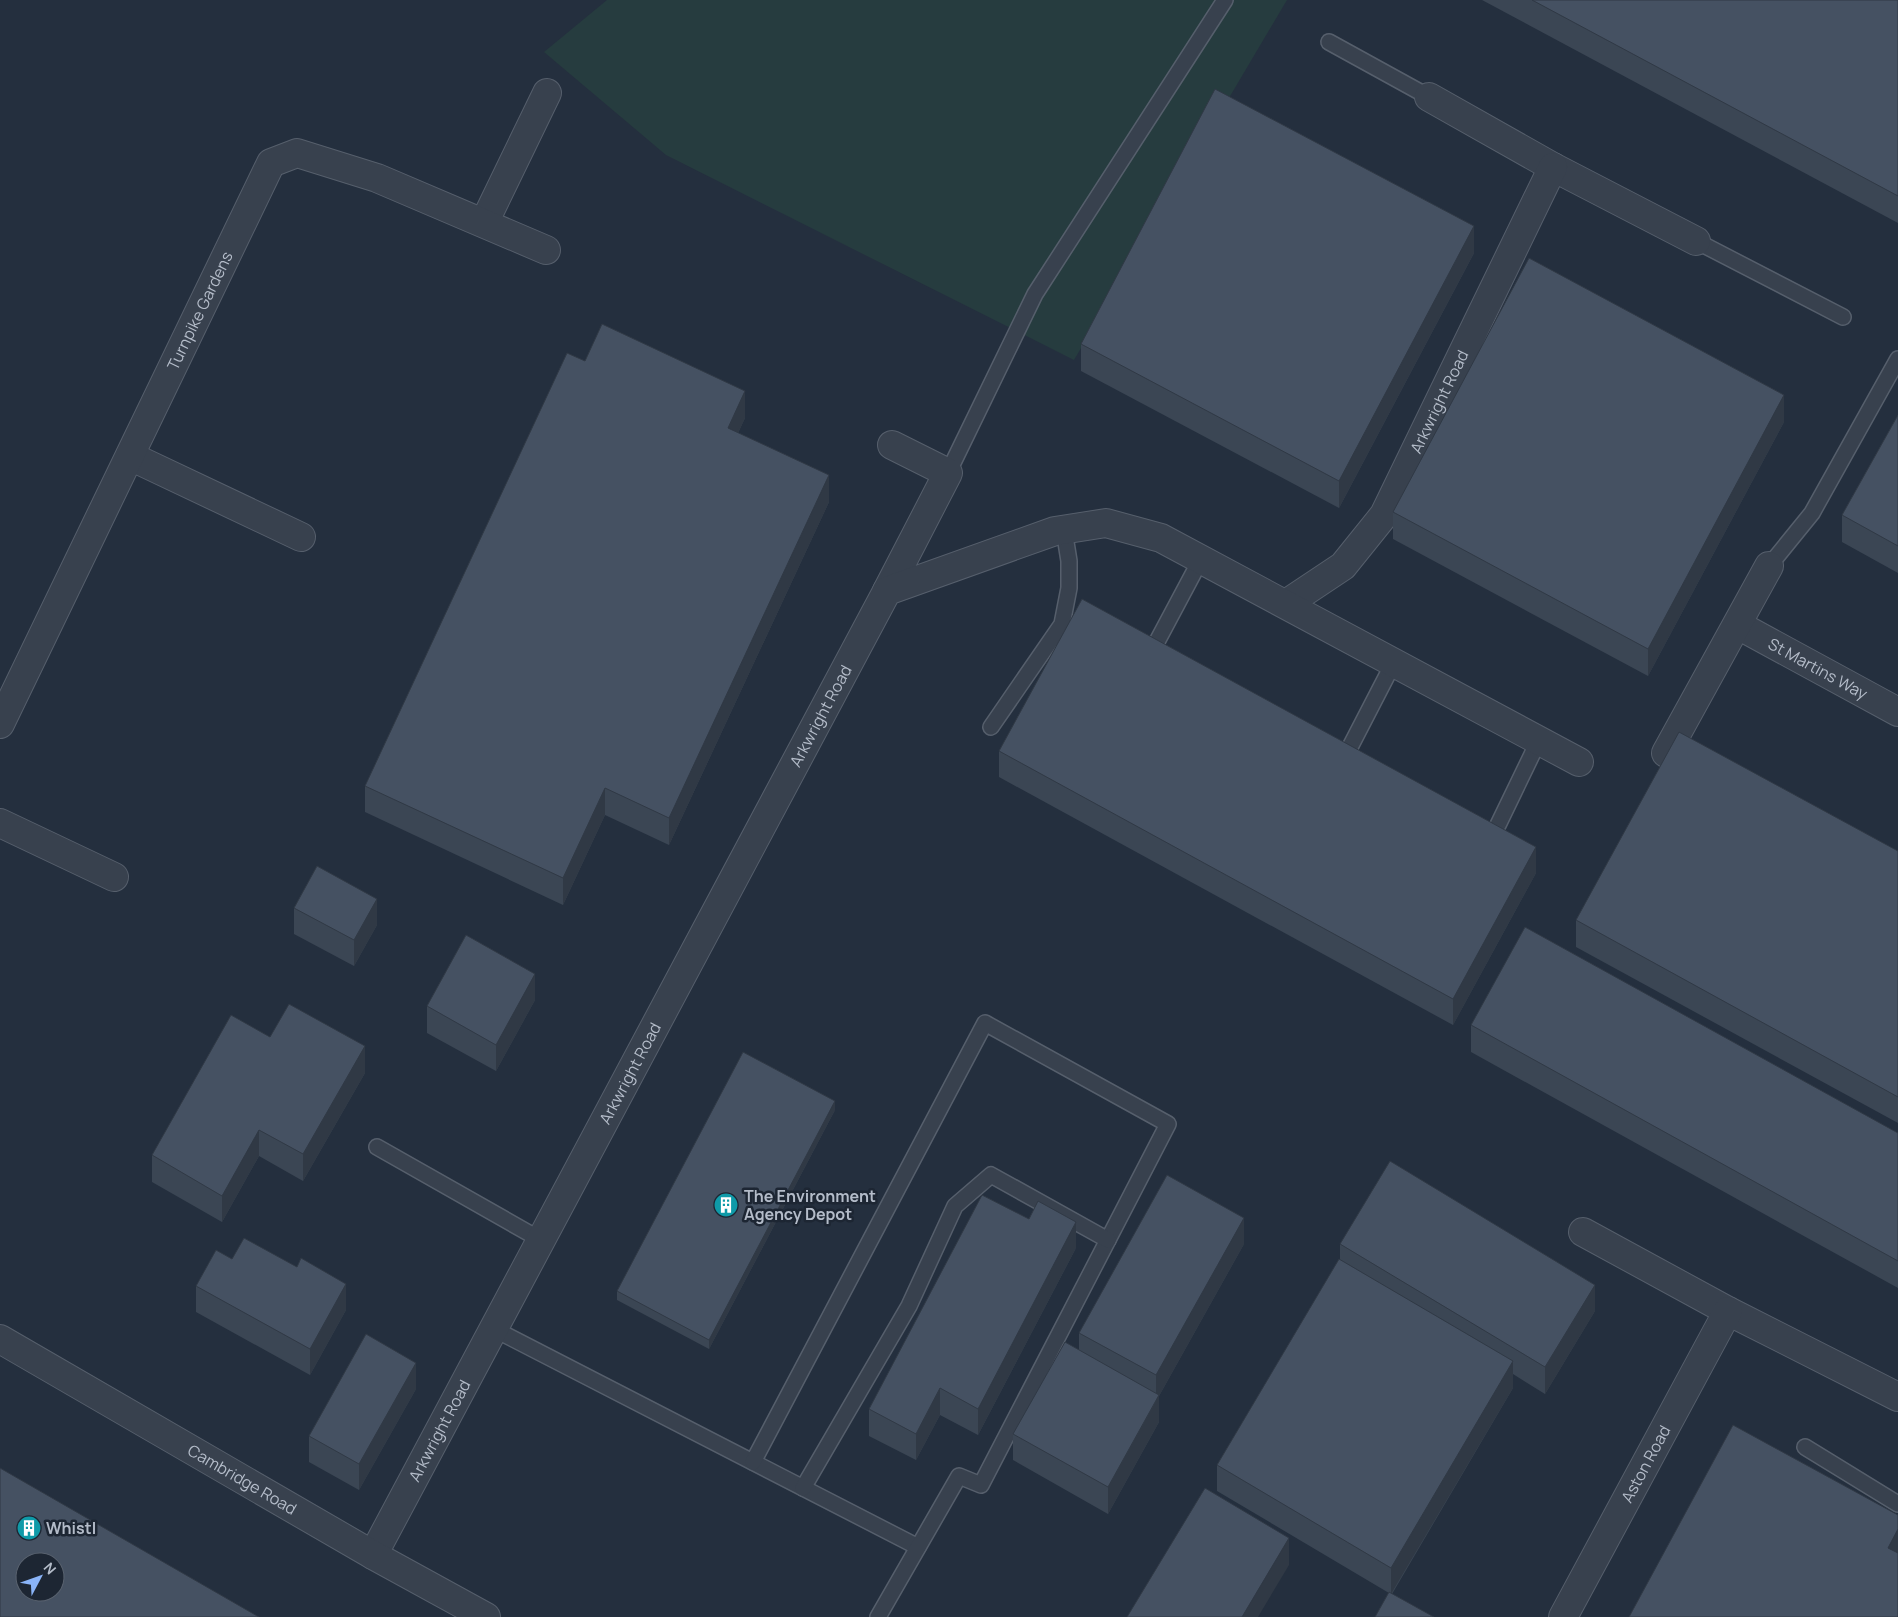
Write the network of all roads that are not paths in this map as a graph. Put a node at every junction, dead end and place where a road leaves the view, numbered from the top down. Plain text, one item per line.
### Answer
1 (1225, 0) edge
2 (1329, 42) dead end
3 (547, 93) dead end
4 (1429, 97) joint
5 (1553, 167) junction
6 (484, 223) junction
7 (1696, 241) joint
8 (546, 250) dead end
9 (1843, 317) dead end
10 (1898, 359) edge
11 (892, 445) dead end
12 (130, 456) junction
13 (948, 473) junction
14 (1064, 530) junction
15 (301, 537) dead end
16 (1201, 559) junction
17 (1769, 566) joint
18 (887, 590) junction
19 (1286, 604) junction
20 (1738, 625) junction
21 (1152, 651) edge
22 (1394, 662) junction
23 (1898, 712) edge
24 (0, 724) edge
25 (990, 727) dead end
26 (1539, 740) junction
27 (1348, 751) edge
28 (1666, 753) edge
29 (1579, 762) dead end
30 (0, 822) edge
31 (1498, 824) edge
32 (114, 877) dead end
33 (377, 1147) dead end
34 (1583, 1232) dead end
35 (541, 1240) junction
36 (1108, 1240) junction
37 (1728, 1311) junction
38 (494, 1329) junction
39 (0, 1339) edge
40 (1898, 1397) edge
41 (1806, 1447) dead end
42 (753, 1462) junction
43 (804, 1488) junction
44 (1898, 1504) edge
45 (918, 1547) junction
46 (373, 1555) junction
47 (486, 1617) edge
48 (878, 1617) edge
49 (1563, 1617) edge

1 - 13 lane
2 - 4 lane
3 - 6 street
4 - 5 street
5 - 7 street
5 - 19 street, Arkwright Road
6 - 8 street, Turnpike Gardens
6 - 12 street, Turnpike Gardens
7 - 9 lane
10 - 17 lane
11 - 13 street
12 - 15 street
12 - 24 street, Turnpike Gardens
13 - 18 street, Arkwright Road
14 - 16 street
14 - 18 street
14 - 25 lane
16 - 19 street
16 - 21 lane
17 - 20 street
18 - 35 street, Arkwright Road
19 - 22 street
20 - 23 street, St Martins Way
20 - 28 street
22 - 26 street
22 - 27 lane
26 - 29 street
26 - 31 lane
30 - 32 street
33 - 35 lane
34 - 37 street
35 - 38 street, Arkwright Road
36 - 42 lane
36 - 43 lane
36 - 45 lane
37 - 40 street
37 - 49 street, Aston Road
38 - 42 lane
38 - 46 street, Arkwright Road
39 - 46 street, Cambridge Road
41 - 44 lane
42 - 43 lane
43 - 45 lane
45 - 48 lane
46 - 47 street, Cambridge Road

